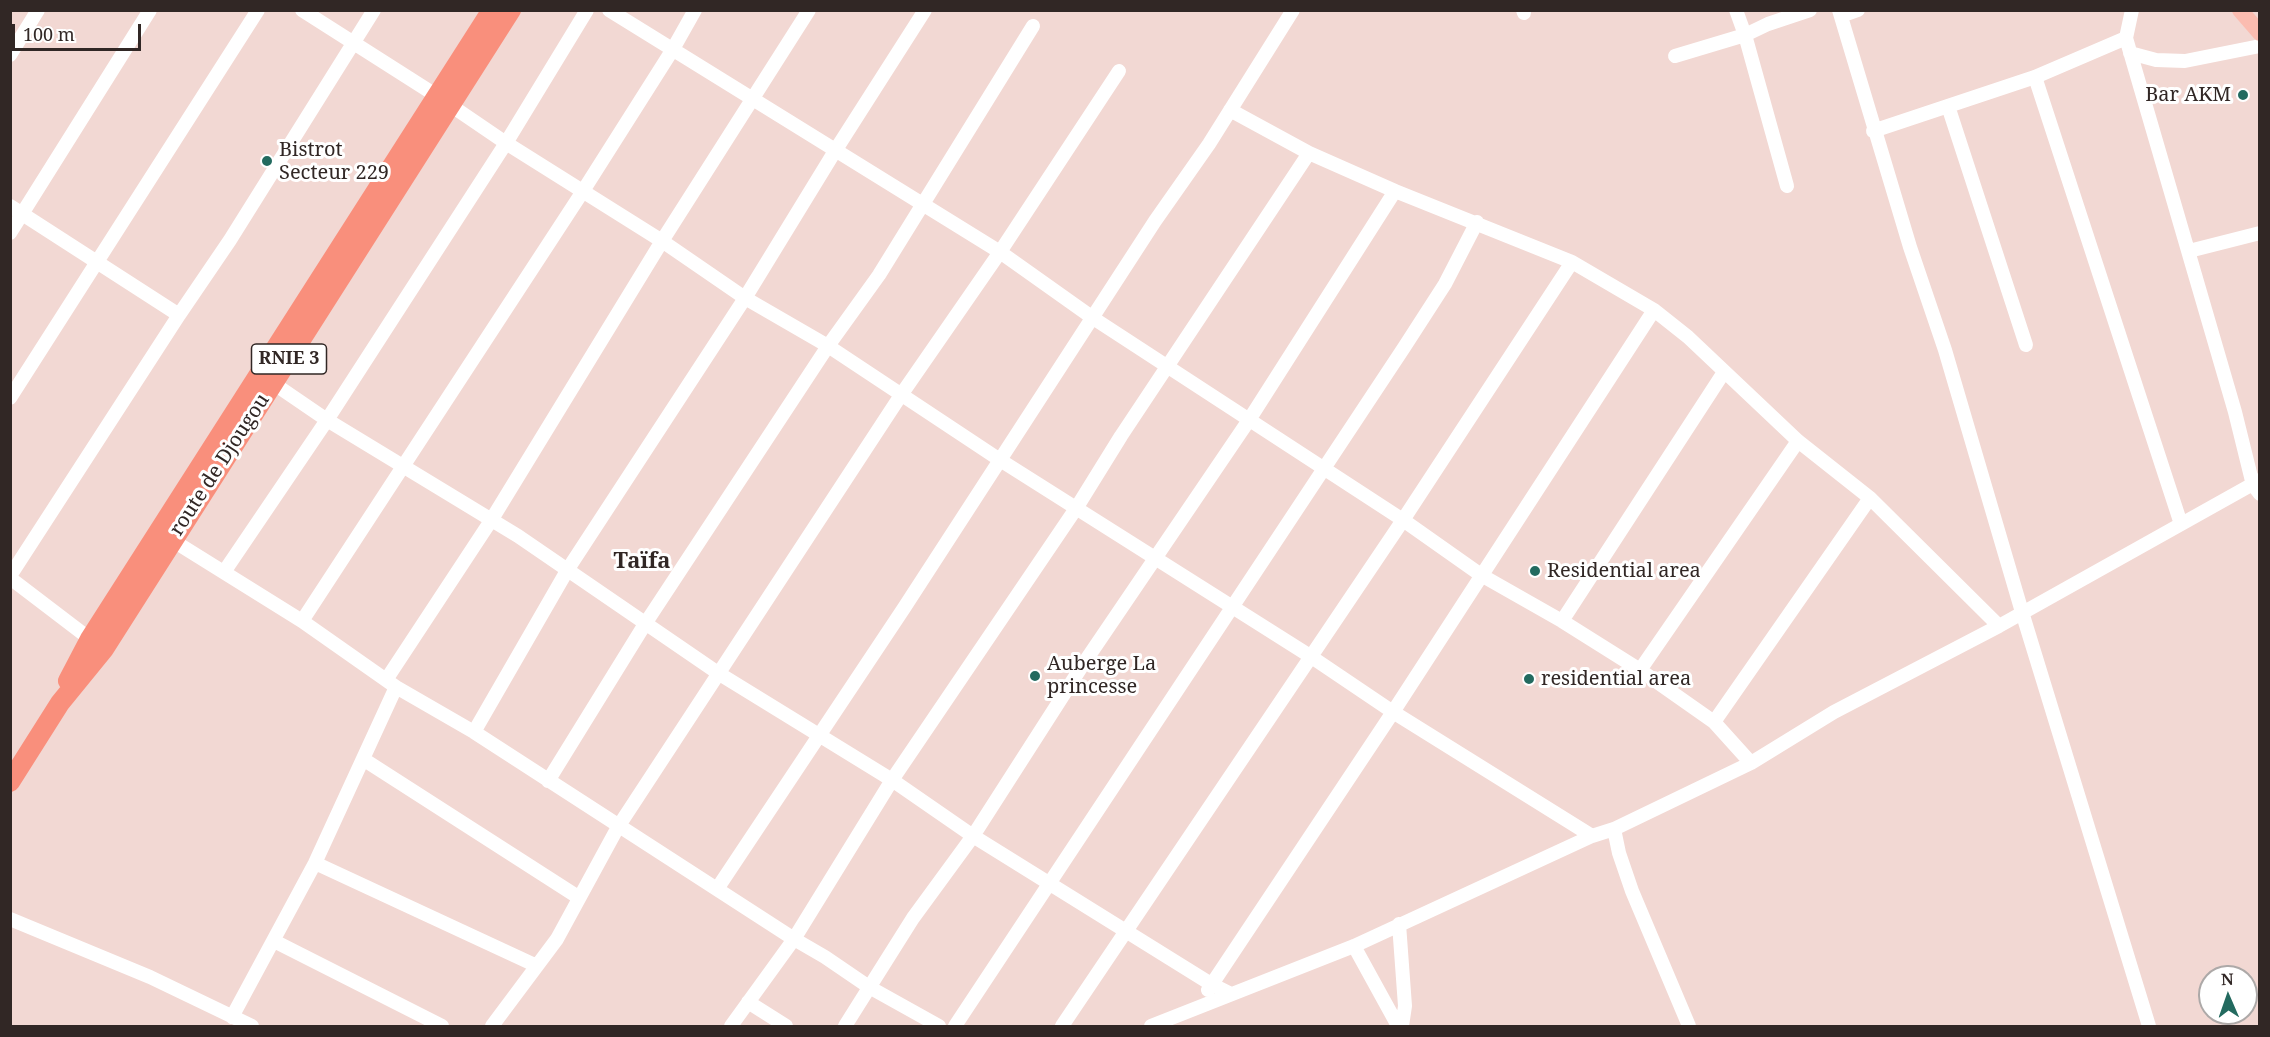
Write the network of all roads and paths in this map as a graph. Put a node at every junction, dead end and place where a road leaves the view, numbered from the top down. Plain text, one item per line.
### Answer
1 (38, 10) edge
2 (150, 10) edge
3 (258, 10) edge
4 (302, 10) edge
5 (374, 10) edge
6 (492, 10) edge
7 (510, 10) edge
8 (587, 10) edge
9 (609, 10) edge
10 (695, 10) edge
11 (809, 10) edge
12 (925, 10) edge
13 (1293, 10) edge
14 (1736, 10) edge
15 (1810, 10) edge
16 (1858, 10) edge
17 (2132, 10) edge
18 (2240, 10) edge
19 (1840, 13) edge
20 (1033, 26) dead end
21 (2259, 33) edge
22 (1745, 35) junction
23 (2126, 38) junction
24 (354, 43) junction
25 (2259, 46) edge
26 (673, 50) junction
27 (2130, 53) junction
28 (10, 55) edge
29 (1675, 56) dead end
30 (1119, 71) dead end
31 (2036, 77) junction
32 (444, 100) junction
33 (752, 100) junction
34 (1948, 106) junction
35 (1230, 110) junction
36 (1874, 131) junction
37 (506, 143) junction
38 (835, 151) junction
39 (1309, 153) junction
40 (1787, 186) dead end
41 (583, 191) junction
42 (1395, 191) junction
43 (922, 204) junction
44 (10, 206) edge
45 (23, 214) junction
46 (1477, 222) junction
47 (10, 233) edge
48 (2259, 233) edge
49 (662, 241) junction
50 (2188, 251) junction
51 (1000, 252) junction
52 (1572, 262) junction
53 (98, 264) junction
54 (746, 298) junction
55 (1654, 310) junction
56 (178, 315) junction
57 (1093, 318) junction
58 (2026, 345) dead end
59 (828, 346) junction
60 (1168, 367) junction
61 (1724, 372) junction
62 (267, 379) junction
63 (901, 395) junction
64 (10, 398) edge
65 (327, 420) junction
66 (1249, 420) junction
67 (1798, 441) junction
68 (999, 460) junction
69 (403, 466) junction
70 (1325, 469) junction
71 (2257, 486) edge
72 (1870, 498) junction
73 (1077, 507) junction
74 (492, 519) junction
75 (1403, 520) junction
76 (2181, 524) junction
77 (172, 540) junction
78 (1154, 558) junction
79 (568, 569) junction
80 (224, 572) junction
81 (1481, 575) junction
82 (10, 577) edge
83 (133, 588) junction
84 (1233, 607) junction
85 (2022, 612) junction
86 (302, 621) junction
87 (1562, 621) junction
88 (645, 624) junction
89 (1999, 626) junction
90 (90, 639) junction
91 (1310, 656) junction
92 (1640, 669) junction
93 (718, 673) junction
94 (391, 683) junction
95 (60, 703) junction
96 (1393, 712) junction
97 (1714, 722) junction
98 (474, 732) junction
99 (819, 736) junction
100 (363, 759) junction
101 (1751, 763) junction
102 (892, 780) junction
103 (548, 781) junction
104 (10, 782) edge
105 (618, 827) junction
106 (1614, 829) junction
107 (973, 836) junction
108 (1592, 836) junction
109 (315, 863) junction
110 (1050, 882) junction
111 (717, 889) junction
112 (578, 897) junction
113 (10, 919) edge
114 (1399, 924) junction
115 (1126, 931) junction
116 (794, 939) junction
117 (274, 941) junction
118 (1354, 946) junction
119 (537, 966) junction
120 (1211, 984) junction
121 (869, 987) junction
122 (1231, 994) junction
123 (748, 1002) junction
124 (1200, 1006) junction
125 (232, 1017) junction
126 (252, 1026) edge
127 (442, 1026) edge
128 (492, 1026) edge
129 (731, 1026) edge
130 (786, 1026) edge
131 (845, 1026) edge
132 (939, 1026) edge
133 (955, 1026) edge
134 (1062, 1026) edge
135 (1151, 1026) edge
136 (1400, 1026) edge
137 (1689, 1026) edge
138 (2150, 1026) edge

1 - 28 street
2 - 45 street
3 - 53 street
4 - 24 street
5 - 24 street
6 - 32 highway, route de Djougou / RNIE 3
7 - 32 highway, route de Djougou / RNIE 3
8 - 37 street
9 - 26 street
10 - 26 street
11 - 33 street
12 - 38 street
13 - 35 street
14 - 22 street
15 - 22 street
16 - 19 street
17 - 23 street
18 - 21 main road
19 - 36 street
20 - 43 street
22 - 29 street
22 - 40 street
23 - 27 street
23 - 31 street
24 - 32 street
24 - 56 street
25 - 27 street
26 - 33 street
26 - 41 street
27 - 50 street
30 - 51 street
31 - 34 street
31 - 76 street
32 - 37 street
32 - 62 highway, route de Djougou / RNIE 3
33 - 38 street
33 - 49 street
34 - 36 street
34 - 58 street
35 - 39 street
35 - 57 street
36 - 85 street
37 - 41 street
37 - 65 street
38 - 43 street
38 - 54 street
39 - 42 street
39 - 60 street
41 - 49 street
41 - 69 street
42 - 46 street
42 - 66 street
43 - 51 street
43 - 59 street
44 - 45 street
45 - 47 street
45 - 53 street
46 - 52 street
46 - 70 street
48 - 50 street
49 - 54 street
49 - 74 street
50 - 71 street
51 - 57 street
51 - 63 street
52 - 55 street
52 - 75 street
53 - 56 street
53 - 64 street
54 - 59 street
54 - 79 street
55 - 61 street
55 - 81 street
56 - 82 street
57 - 60 street
57 - 68 street
59 - 63 street
59 - 88 street
60 - 66 street
60 - 73 street
61 - 67 street
61 - 87 street
62 - 65 street
62 - 77 highway, route de Djougou / RNIE 3
62 - 83 highway, route de Djougou / RNIE 3
63 - 68 street
63 - 93 street
65 - 69 street
65 - 80 street
66 - 70 street
66 - 78 street
67 - 72 street
67 - 92 street
68 - 73 street
68 - 99 street
69 - 74 street
69 - 86 street
70 - 75 street
70 - 84 street
71 - 76 street
72 - 89 street
72 - 97 street
73 - 78 street
73 - 102 street
74 - 79 street
74 - 94 street
75 - 81 street
75 - 91 street
76 - 85 street
77 - 80 street
77 - 83 highway, route de Djougou / RNIE 3
78 - 84 street
78 - 107 street
79 - 88 street
79 - 98 street
80 - 86 street
81 - 87 street
81 - 96 street
82 - 90 street
83 - 90 highway, route de Djougou / RNIE 3
83 - 95 highway, route de Djougou / RNIE 3
84 - 91 street
84 - 110 street
85 - 89 street
85 - 138 street
86 - 94 street
87 - 92 street
88 - 93 street
88 - 103 street
89 - 101 street
90 - 95 highway, route de Djougou / RNIE 3
91 - 96 street
91 - 115 street
92 - 97 street
93 - 99 street
93 - 105 street
94 - 98 street
94 - 100 street
95 - 104 highway, route de Djougou / RNIE 3
96 - 108 street
96 - 120 street
97 - 101 street
98 - 103 street
99 - 102 street
99 - 111 street
100 - 109 street
100 - 112 street
101 - 106 street
102 - 107 street
102 - 116 street
103 - 105 street
105 - 111 street
105 - 112 street
106 - 108 street
106 - 137 street
107 - 110 street
107 - 121 street
108 - 114 street
109 - 117 street
109 - 119 street
110 - 115 street
110 - 133 street
111 - 116 street
112 - 119 street
113 - 125 street
114 - 118 street
114 - 136 street
115 - 120 street
115 - 134 street
116 - 121 street
116 - 123 street
117 - 125 street
117 - 127 street
118 - 122 street
118 - 136 street
119 - 128 street
120 - 122 street
120 - 124 street
121 - 131 street
121 - 132 street
122 - 124 street
123 - 129 street
123 - 130 street
124 - 135 street
125 - 126 street

